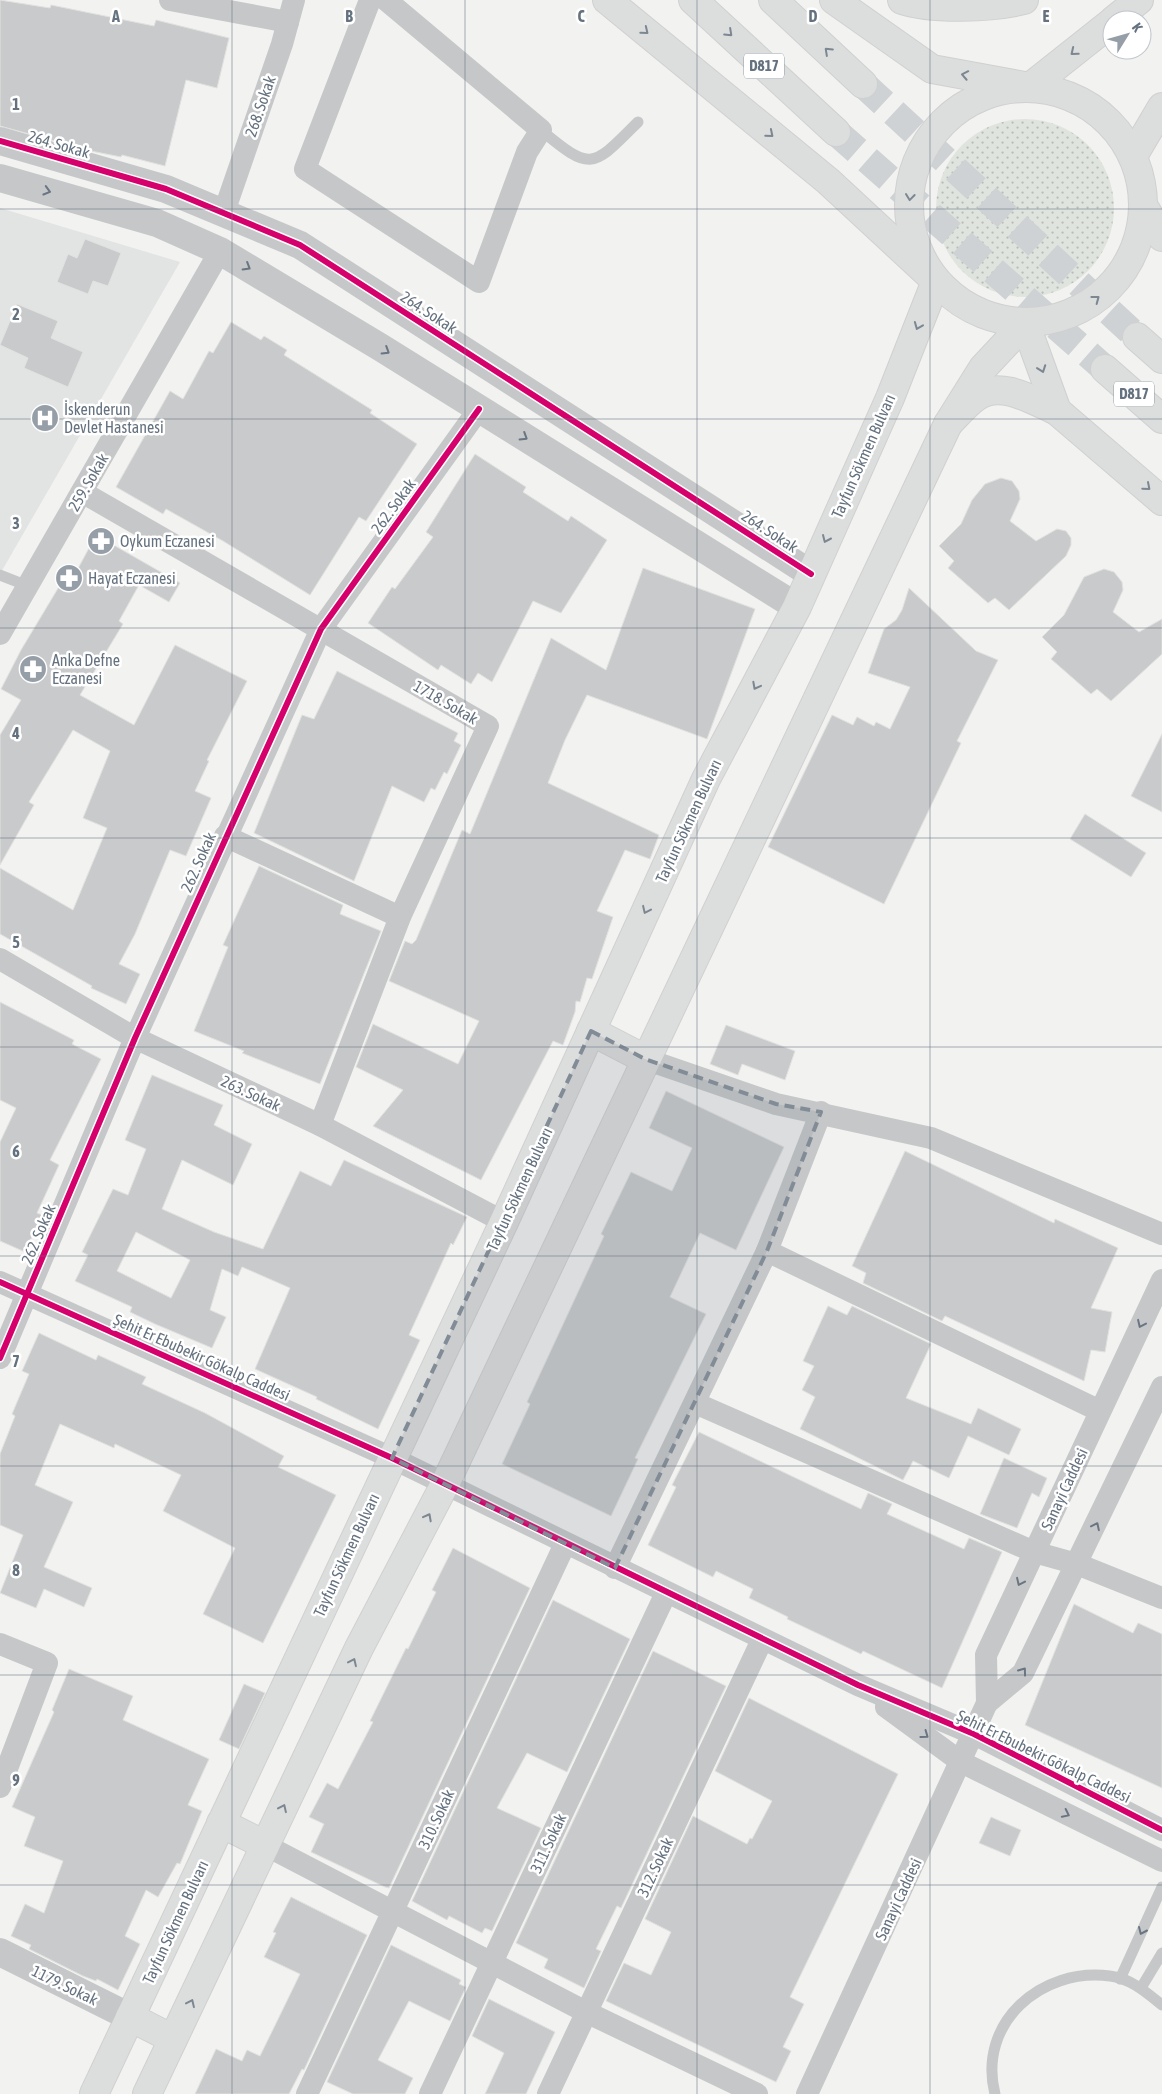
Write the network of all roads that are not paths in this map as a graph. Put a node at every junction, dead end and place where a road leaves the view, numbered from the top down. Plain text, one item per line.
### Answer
1 (170, 0) edge
2 (294, 0) edge
3 (370, 0) edge
4 (386, 0) edge
5 (607, 0) edge
6 (693, 0) edge
7 (773, 0) edge
8 (834, 0) edge
9 (902, 0) edge
10 (1024, 0) edge
11 (1139, 0) edge
12 (1127, 10) edge
13 (288, 22) junction
14 (1102, 30) edge
15 (863, 84) tunnel mouth
16 (1030, 87) junction
17 (1162, 107) edge
18 (638, 122) dead end
19 (541, 130) junction
20 (836, 132) tunnel mouth
21 (0, 141) edge
22 (1134, 156) junction
23 (0, 178) edge
24 (1144, 207) junction
25 (224, 212) junction
26 (1162, 237) edge
27 (220, 252) junction
28 (936, 281) junction
29 (1025, 323) junction
30 (1137, 337) tunnel mouth
31 (1162, 359) edge
32 (1105, 369) tunnel mouth
33 (479, 409) junction
34 (1057, 411) junction
35 (1162, 419) edge
36 (948, 424) junction
37 (82, 492) junction
38 (1162, 500) edge
39 (811, 574) junction
40 (0, 575) edge
41 (28, 586) junction
42 (797, 607) junction
43 (321, 629) junction
44 (0, 634) edge
45 (225, 836) junction
46 (400, 917) junction
47 (0, 959) edge
48 (591, 1031) junction
49 (135, 1038) junction
50 (644, 1059) junction
51 (821, 1112) junction
52 (320, 1125) junction
53 (504, 1222) junction
54 (1162, 1234) edge
55 (767, 1251) junction
56 (1162, 1280) edge
57 (0, 1282) edge
58 (27, 1294) junction
59 (0, 1358) edge
60 (1162, 1387) edge
61 (695, 1402) junction
62 (1100, 1411) junction
63 (392, 1458) junction
64 (445, 1484) junction
65 (565, 1544) junction
66 (1034, 1552) junction
67 (1077, 1564) junction
68 (615, 1568) junction
69 (666, 1592) junction
70 (1162, 1598) edge
71 (762, 1640) junction
72 (0, 1644) edge
73 (858, 1686) junction
74 (987, 1703) junction
75 (974, 1734) junction
76 (961, 1762) junction
77 (0, 1787) edge
78 (221, 1822) junction
79 (1162, 1830) edge
80 (265, 1845) junction
81 (1162, 1861) edge
82 (1162, 1887) edge
83 (393, 1912) junction
84 (0, 1952) edge
85 (1162, 1952) edge
86 (491, 1964) junction
87 (1120, 1979) junction
88 (1141, 1988) junction
89 (1162, 2005) edge
90 (586, 2012) junction
91 (130, 2017) junction
92 (173, 2039) junction
93 (94, 2094) edge
94 (147, 2094) edge
95 (307, 2094) edge
96 (430, 2094) edge
97 (548, 2094) edge
98 (757, 2094) edge
99 (807, 2094) edge
100 (995, 2094) edge

1 - 13 street
2 - 13 street, 268. Sokak
3 - 19 street
4 - 19 street
5 -> 28 main road
6 -> 20 main road, D817
15 -> 7 main road
16 -> 8 main road
9 - 10 main road
11 - 12 main road
13 - 25 street, 268. Sokak
14 -> 16 main road
16 - 22 main road
16 -> 28 main road
17 - 22 main road
18 - 19 lane
21 - 25 street, 264. Sokak
22 - 24 main road
23 -> 27 street
24 - 26 main road
29 -> 24 main road
25 - 27 street
25 - 39 street, 264. Sokak
27 -> 33 street
27 - 37 street, 259. Sokak
28 - 29 main road
28 -> 39 main road, Tayfun Sökmen Bulvarı
29 -> 34 main road
29 - 36 main road
30 - 31 main road, D817
32 - 35 main road, D817
33 -> 42 street
33 - 43 street, 262. Sokak
34 - 36 main road
34 -> 38 main road
36 - 50 main road
37 - 41 street, 259. Sokak
37 - 43 street, 1718. Sokak
39 - 42 main road, Tayfun Sökmen Bulvarı
40 - 41 lane
41 - 44 street, 259. Sokak
42 -> 48 main road, Tayfun Sökmen Bulvarı
43 - 45 street, 262. Sokak
43 - 46 street, 1718. Sokak
45 - 46 street
45 - 49 street, 262. Sokak
46 - 52 street, 1718. Sokak
47 - 49 street, 263. Sokak
48 - 50 main road
48 - 53 main road, Tayfun Sökmen Bulvarı
49 - 52 street, 263. Sokak
49 - 58 street, 262. Sokak
50 - 51 street
50 - 64 main road
51 - 54 street
51 - 55 street
52 - 53 street, 263. Sokak
53 - 63 main road, Tayfun Sökmen Bulvarı
55 - 61 street
55 - 62 street
56 -> 62 street, Sanayi Caddesi
57 - 58 street, Şehit Er Ebubekir Gökalp Caddesi
58 - 59 street, 262. Sokak
58 - 63 street, Şehit Er Ebubekir Gökalp Caddesi
67 -> 60 street, Sanayi Caddesi
61 - 66 street
61 - 68 street
62 - 66 street, Sanayi Caddesi
63 - 64 street, Şehit Er Ebubekir Gökalp Caddesi
63 - 78 main road, Tayfun Sökmen Bulvarı
64 - 65 street, Şehit Er Ebubekir Gökalp Caddesi
80 -> 64 main road
65 - 68 street, Şehit Er Ebubekir Gökalp Caddesi
65 - 83 street, 310. Sokak
66 - 67 street
66 -> 74 street, Sanayi Caddesi
67 - 70 street
74 -> 67 street, Sanayi Caddesi
68 - 69 street, Şehit Er Ebubekir Gökalp Caddesi
69 - 71 street, Şehit Er Ebubekir Gökalp Caddesi
69 - 86 street, 311. Sokak
71 - 73 street, Şehit Er Ebubekir Gökalp Caddesi
71 - 90 street, 312. Sokak
72 - 77 street
73 - 75 street, Şehit Er Ebubekir Gökalp Caddesi
73 -> 76 street
74 - 75 street, Sanayi Caddesi
75 - 76 street, Sanayi Caddesi
75 - 79 street, Şehit Er Ebubekir Gökalp Caddesi
76 -> 81 street
76 - 99 street, Sanayi Caddesi
78 - 80 main road
78 - 91 main road, Tayfun Sökmen Bulvarı
80 - 83 street
92 -> 80 main road
82 -> 87 lane
83 - 86 street
83 - 95 street, 310. Sokak
84 - 91 street, 1179. Sokak
85 - 88 lane
86 - 90 street
86 - 96 street, 311. Sokak
87 - 88 lane
87 - 100 lane
88 - 89 lane
90 - 97 street, 312. Sokak
90 - 98 street
91 - 92 main road
91 - 93 main road, Tayfun Sökmen Bulvarı
92 - 94 main road

